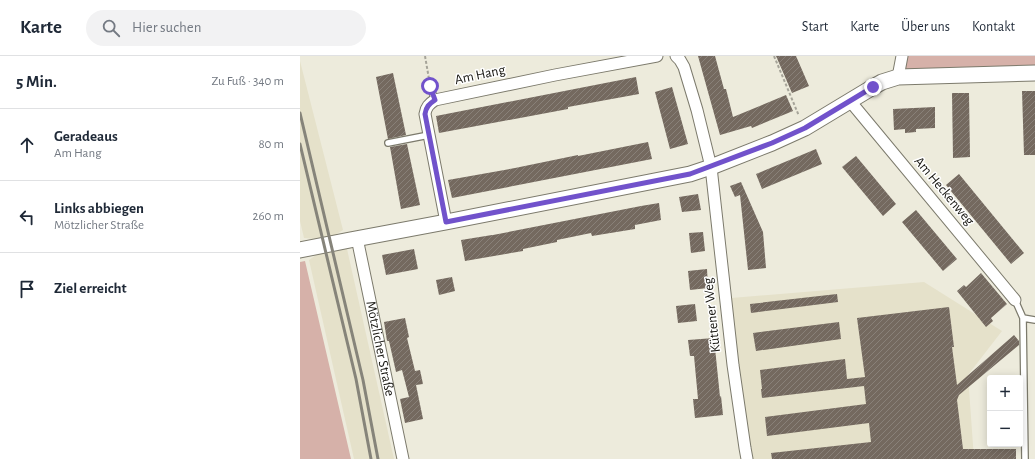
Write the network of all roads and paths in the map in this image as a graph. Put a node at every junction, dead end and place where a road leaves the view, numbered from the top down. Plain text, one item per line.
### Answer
1 (425, 56) edge
2 (657, 56) edge
3 (676, 56) edge
4 (774, 56) edge
5 (902, 56) edge
6 (1035, 73) edge
7 (898, 77) junction
8 (430, 86) joint
9 (435, 100) junction
10 (850, 101) junction
11 (805, 128) junction
12 (429, 135) junction
13 (388, 143) dead end
14 (711, 167) junction
15 (446, 222) junction
16 (357, 238) junction
17 (300, 250) edge
18 (1015, 300) joint
19 (1023, 318) junction
20 (1035, 320) edge
21 (403, 459) edge
22 (747, 459) edge
23 (1025, 459) edge

1 - 8 path
2 - 9 street, Am Hang
3 - 14 street
4 - 11 path
5 - 7 street
6 - 7 street
7 - 10 street
8 - 9 lane
9 - 12 street
10 - 11 street
10 - 18 street, Am Heckenweg
11 - 14 street
12 - 13 lane
12 - 15 street
14 - 15 street
14 - 22 street, Küttener Weg
15 - 16 street
16 - 17 street
16 - 21 street, Mötzlicher Straße
18 - 19 lane
19 - 20 lane
19 - 23 lane

